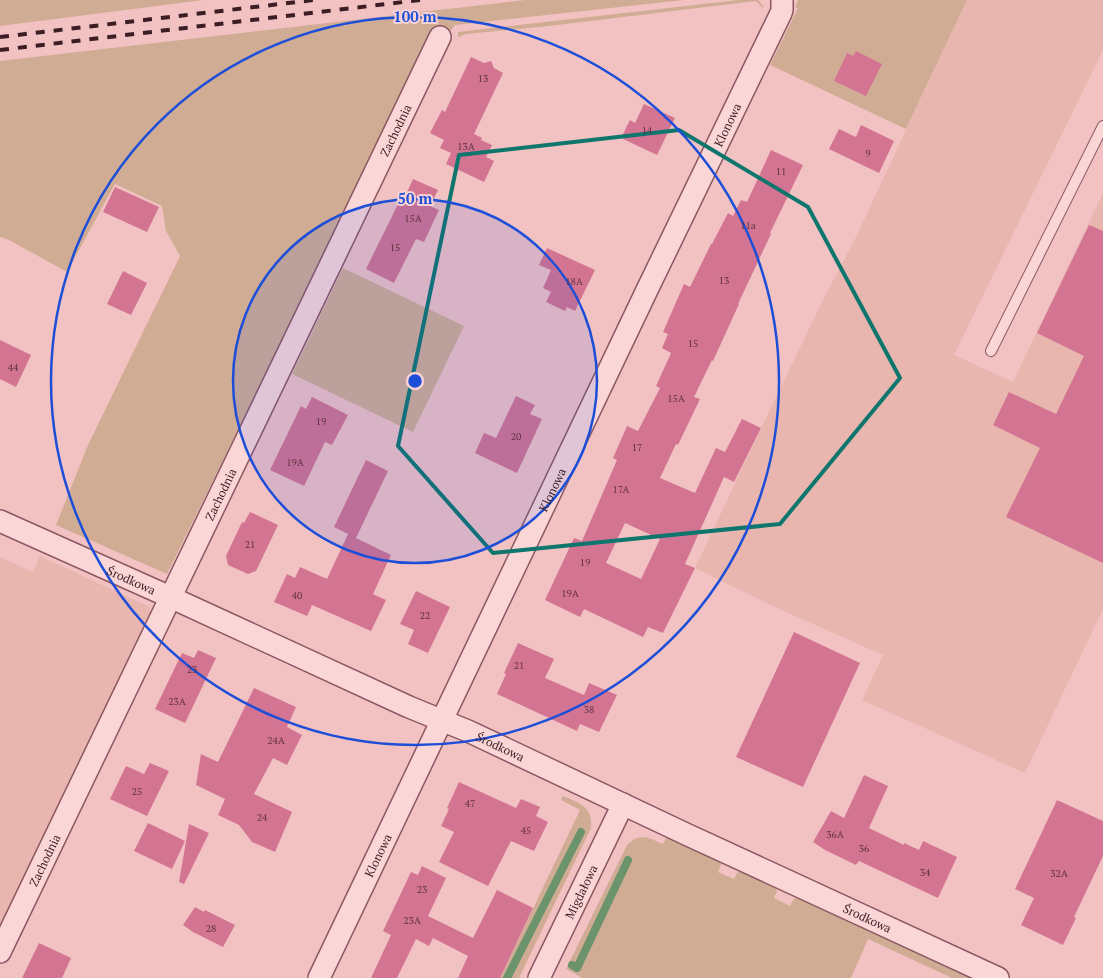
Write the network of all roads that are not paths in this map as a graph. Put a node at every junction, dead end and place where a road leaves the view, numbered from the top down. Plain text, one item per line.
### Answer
1 (782, 0) edge
2 (440, 37) dead end
3 (1103, 126) edge
4 (991, 351) dead end
5 (0, 521) edge
6 (170, 597) junction
7 (443, 721) junction
8 (623, 804) junction
9 (0, 952) edge
10 (319, 978) edge
11 (539, 978) edge
12 (998, 978) edge

1 - 7 street, Klonowa
2 - 6 street, Zachodnia
3 - 4 lane
5 - 6 street, Środkowa
6 - 7 street, Środkowa
6 - 9 street, Zachodnia
7 - 8 street, Środkowa
7 - 10 street, Klonowa
8 - 11 street, Migdałowa
8 - 12 street, Środkowa

